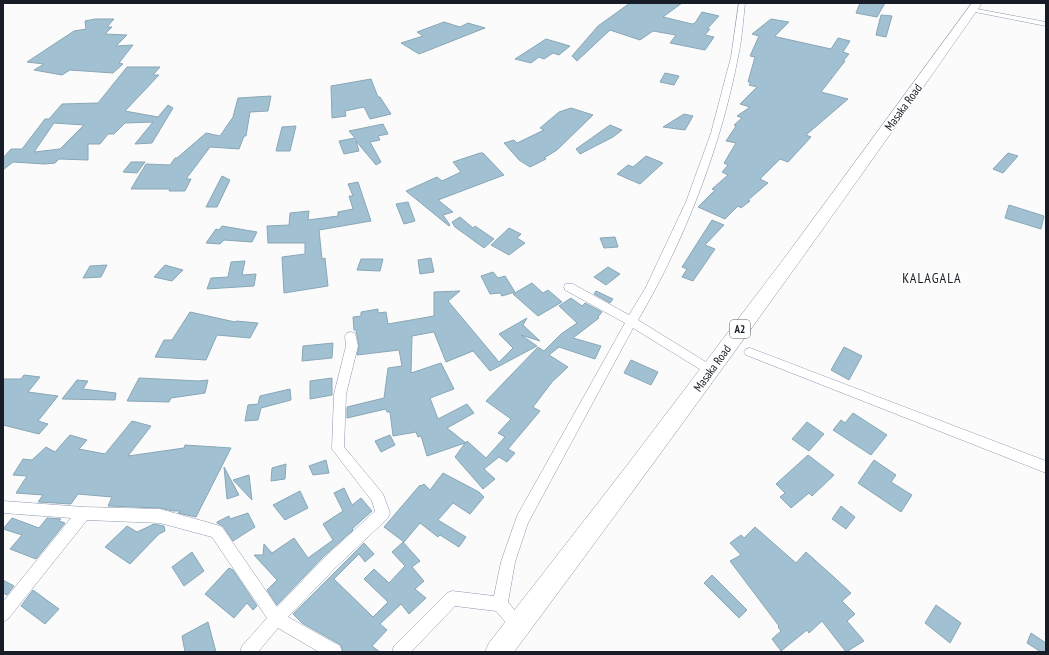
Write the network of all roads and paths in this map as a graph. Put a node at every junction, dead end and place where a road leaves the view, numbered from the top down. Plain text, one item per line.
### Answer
1 (742, 3) edge
2 (975, 6) edge
3 (1046, 24) edge
4 (569, 287) dead end
5 (632, 322) junction
6 (351, 336) dead end
7 (750, 352) dead end
8 (710, 370) junction
9 (1046, 467) edge
10 (3, 507) edge
11 (84, 513) junction
12 (500, 604) junction
13 (3, 614) edge
14 (276, 618) junction
15 (518, 626) junction
16 (248, 652) edge
17 (334, 652) edge
18 (400, 652) edge
19 (498, 652) edge

1 - 5 street
2 - 3 street
2 - 8 main road, Masaka Road / A2
4 - 5 street
5 - 8 street
5 - 12 street
6 - 14 street
7 - 9 street
8 - 15 main road, Masaka Road / A2
10 - 11 street
11 - 13 street
11 - 14 street
12 - 15 street
12 - 18 street
14 - 16 street
14 - 17 street
15 - 19 main road, Masaka Road / A2

